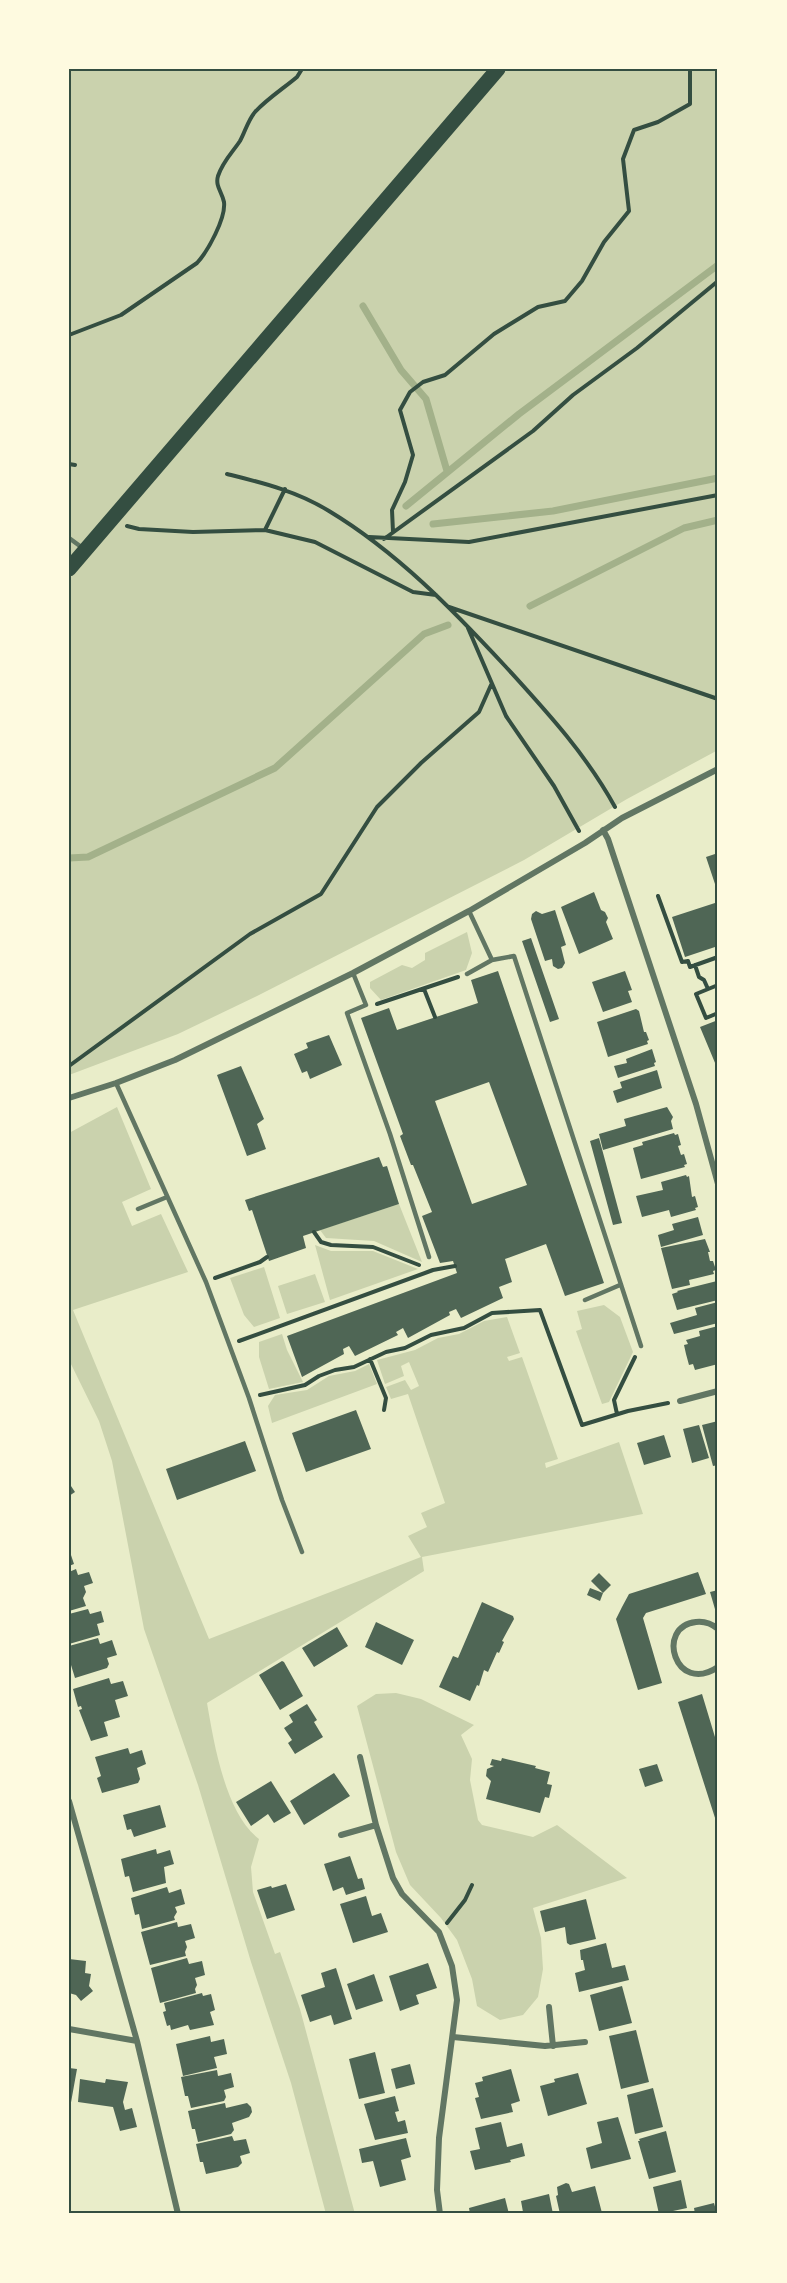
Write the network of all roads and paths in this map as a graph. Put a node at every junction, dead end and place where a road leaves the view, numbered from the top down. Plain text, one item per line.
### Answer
1 (302, 69) edge
2 (498, 69) edge
3 (690, 69) edge
4 (718, 281) edge
5 (69, 335) edge
6 (69, 464) edge
7 (75, 465) dead end
8 (227, 474) dead end
9 (285, 489) junction
10 (718, 495) edge
11 (110, 522) junction
12 (265, 530) junction
13 (393, 532) junction
14 (368, 537) junction
15 (69, 538) edge
16 (384, 539) junction
17 (86, 550) junction
18 (69, 569) edge
19 (437, 595) junction
20 (449, 606) junction
21 (467, 625) junction
22 (491, 685) junction
23 (718, 699) edge
24 (718, 769) edge
25 (622, 818) junction
26 (603, 830) junction
27 (585, 843) junction
28 (658, 896) dead end
29 (469, 911) junction
30 (718, 957) edge
31 (492, 960) junction
32 (695, 965) junction
33 (353, 973) junction
34 (467, 974) joint
35 (718, 985) edge
36 (424, 989) junction
37 (708, 989) junction
38 (366, 1005) junction
39 (718, 1013) edge
40 (435, 1017) dead end
41 (69, 1066) edge
42 (116, 1083) junction
43 (69, 1098) edge
44 (718, 1184) edge
45 (166, 1197) junction
46 (138, 1209) dead end
47 (314, 1232) dead end
48 (267, 1257) dead end
49 (429, 1257) dead end
50 (455, 1266) dead end
51 (433, 1270) junction
52 (206, 1282) junction
53 (620, 1285) junction
54 (585, 1300) dead end
55 (230, 1344) junction
56 (641, 1346) joint
57 (370, 1359) junction
58 (718, 1391) edge
59 (249, 1398) junction
60 (680, 1401) joint
61 (384, 1410) dead end
62 (617, 1414) junction
63 (302, 1552) dead end
64 (718, 1629) edge
65 (718, 1667) edge
66 (360, 1758) dead end
67 (69, 1801) edge
68 (376, 1825) junction
69 (341, 1835) dead end
70 (472, 1885) dead end
71 (439, 1932) junction
72 (549, 2007) dead end
73 (69, 2029) edge
74 (453, 2037) junction
75 (136, 2041) junction
76 (585, 2042) dead end
77 (553, 2046) junction
78 (178, 2214) edge
79 (440, 2214) edge

1 - 5 path
2 - 11 main road
3 - 13 path
4 - 13 path
6 - 7 path
8 - 9 path
9 - 12 path
9 - 14 path
10 - 16 path
11 - 12 path
11 - 17 main road
12 - 19 path
13 - 16 path
14 - 16 path
14 - 19 path
15 - 17 lane
17 - 18 main road
19 - 20 path
20 - 21 path
20 - 23 path
21 - 22 path
21 - 25 path
22 - 27 path
22 - 41 path
24 - 25 street
25 - 26 street
26 - 27 street
26 - 44 street
27 - 29 street
28 - 32 path
29 - 31 lane
29 - 33 street
30 - 32 path
31 - 34 lane
31 - 53 lane
32 - 37 path
33 - 38 lane
33 - 42 street
34 - 36 path
35 - 37 path
36 - 38 path
36 - 40 path
37 - 39 path
38 - 49 lane
42 - 43 street
42 - 45 lane
45 - 46 lane
45 - 52 lane
47 - 51 path
48 - 52 path
50 - 51 path
51 - 55 path
52 - 55 lane
53 - 54 lane
53 - 56 lane
55 - 59 lane
56 - 62 path
57 - 59 path
57 - 61 path
57 - 62 path
58 - 60 street
59 - 63 lane
60 - 62 path
64 - 65 street
66 - 68 street
67 - 75 street
68 - 69 street
68 - 71 street
70 - 71 path
71 - 74 street
72 - 77 street
73 - 75 street
74 - 77 street
74 - 79 street
75 - 78 street
76 - 77 street

